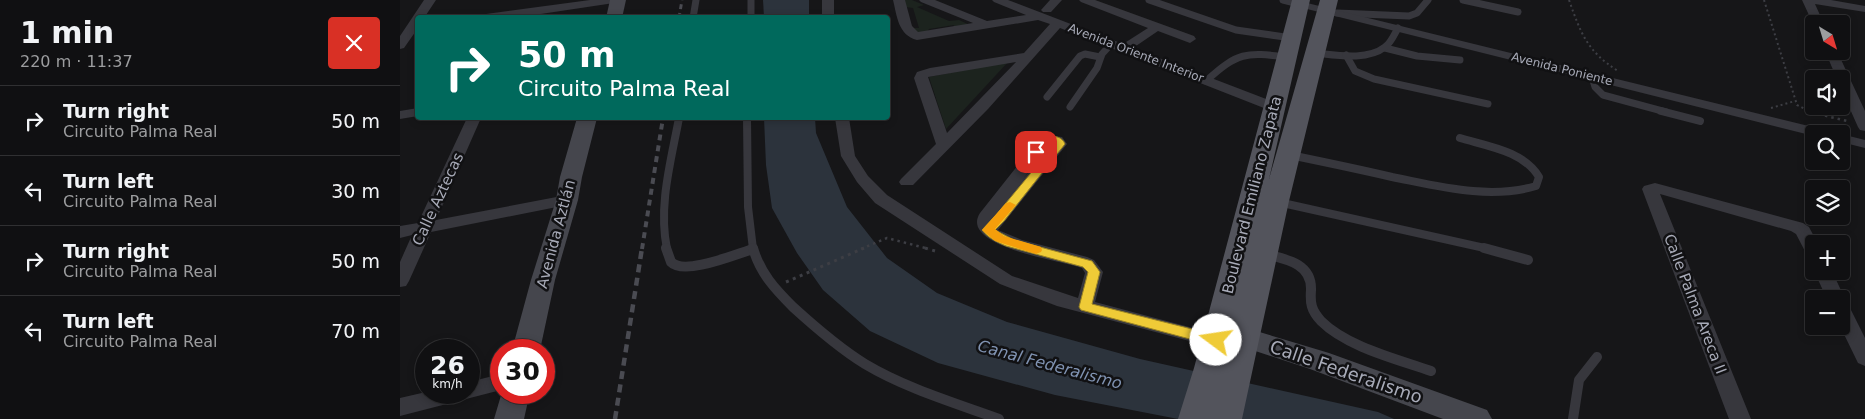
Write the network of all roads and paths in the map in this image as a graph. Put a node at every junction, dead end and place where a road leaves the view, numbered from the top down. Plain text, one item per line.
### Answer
1 (430, 0) edge
2 (526, 0) edge
3 (614, 0) edge
4 (618, 0) edge
5 (696, 0) edge
6 (750, 0) edge
7 (828, 0) edge
8 (899, 0) edge
9 (926, 0) edge
10 (998, 0) edge
11 (1056, 0) edge
12 (1085, 0) edge
13 (1148, 0) edge
14 (1428, 0) edge
15 (1463, 0) edge
16 (1569, 0) edge
17 (1764, 0) edge
18 (1809, 0) edge
19 (1294, 1) edge
20 (1330, 8) edge
21 (1865, 9) edge
22 (1518, 12) dead end
23 (1044, 13) junction
24 (419, 15) edge
25 (519, 15) edge
26 (615, 15) edge
27 (694, 15) edge
28 (751, 15) edge
29 (828, 15) edge
30 (1815, 15) edge
31 (1058, 23) junction
32 (413, 24) edge
33 (987, 25) junction
34 (1157, 27) junction
35 (1398, 28) junction
36 (1190, 39) dead end
37 (1112, 43) junction
38 (400, 45) edge
39 (1289, 47) junction
40 (1125, 48) junction
41 (1385, 48) junction
42 (1314, 53) junction
43 (1346, 55) junction
44 (1027, 56) junction
45 (1100, 57) junction
46 (1460, 60) dead end
47 (1835, 60) edge
48 (1624, 73) dead end
49 (1592, 77) junction
50 (1206, 81) junction
51 (1047, 97) dead end
52 (1795, 101) junction
53 (1488, 104) dead end
54 (1070, 107) dead end
55 (1274, 107) junction
56 (1770, 108) dead end
57 (415, 112) edge
58 (400, 115) edge
59 (473, 120) edge
60 (586, 120) edge
61 (678, 120) edge
62 (748, 120) edge
63 (842, 120) edge
64 (1700, 121) dead end
65 (1865, 126) edge
66 (1805, 129) edge
67 (1460, 138) dead end
68 (1850, 140) edge
69 (1865, 144) edge
70 (944, 145) junction
71 (1290, 155) junction
72 (1023, 178) dead end
73 (908, 182) dead end
74 (567, 200) junction
75 (1276, 201) junction
76 (425, 228) junction
77 (400, 232) edge
78 (1805, 236) edge
79 (753, 249) junction
80 (965, 254) junction
81 (1264, 254) junction
82 (1528, 260) dead end
83 (791, 280) dead end
84 (400, 281) edge
85 (1085, 307) junction
86 (1850, 327) edge
87 (1243, 337) junction
88 (529, 339) edge
89 (1596, 356) dead end
90 (1865, 358) edge
91 (1221, 361) junction
92 (1431, 370) dead end
93 (415, 403) edge
94 (513, 404) edge
95 (400, 407) edge
96 (509, 419) edge
97 (999, 419) edge
98 (1195, 419) edge
99 (1225, 419) edge
100 (1477, 419) edge
101 (1573, 419) edge
102 (1740, 419) edge

1 - 24 street
2 - 25 street
3 - 25 street
4 - 26 main road
5 - 27 lane
6 - 28 lane
7 - 29 street
8 - 33 street
9 - 33 street
10 - 23 street, Avenida Oriente Interior
11 - 23 street
12 - 34 street
13 - 39 lane
14 - 20 lane
15 - 22 lane
16 - 48 path
17 - 52 path
18 - 21 street
18 - 30 street
19 - 20 street, Avenida Poniente
19 - 39 main road, Boulevard Emiliano Zapata
20 - 35 street, Avenida Poniente
20 - 42 main road, Boulevard Emiliano Zapata
23 - 31 street, Avenida Oriente Interior
23 - 33 street
31 - 37 street, Avenida Oriente Interior
31 - 44 street
32 - 38 street
34 - 36 street
34 - 40 street
35 - 41 lane
35 - 49 street, Avenida Poniente
37 - 40 street, Avenida Oriente Interior
37 - 45 lane
39 - 50 lane
39 - 55 main road, Boulevard Emiliano Zapata
40 - 50 street, Avenida Oriente Interior
41 - 43 lane
41 - 46 lane
42 - 43 lane
42 - 71 main road, Boulevard Emiliano Zapata
43 - 53 lane
44 - 70 street
44 - 70 street
45 - 51 lane
45 - 54 lane
47 - 65 street
49 - 64 lane
49 - 66 street, Avenida Poniente
50 - 55 street, Avenida Oriente Interior
52 - 56 path
52 - 65 path
55 - 91 main road, Boulevard Emiliano Zapata
57 - 58 street
59 - 76 street, Calle Aztecas
60 - 74 main road, Avenida Aztlán
61 - 79 lane
62 - 79 lane
63 - 80 street
67 - 71 lane
68 - 69 street
70 - 73 street
71 - 75 main road, Boulevard Emiliano Zapata
72 - 85 street
74 - 76 street
74 - 88 main road, Avenida Aztlán
75 - 81 main road, Boulevard Emiliano Zapata
75 - 82 lane
76 - 77 street
76 - 84 street, Calle Aztecas
78 - 102 street, Calle Palma Areca II
79 - 97 lane
80 - 83 path
80 - 85 street
81 - 87 main road, Boulevard Emiliano Zapata
81 - 92 lane
85 - 91 street
86 - 90 street
87 - 91 main road, Boulevard Emiliano Zapata
87 - 100 main road, Calle Federalismo
89 - 101 lane
91 - 98 main road, Boulevard Emiliano Zapata
91 - 99 main road, Boulevard Emiliano Zapata
93 - 95 street
94 - 96 main road

